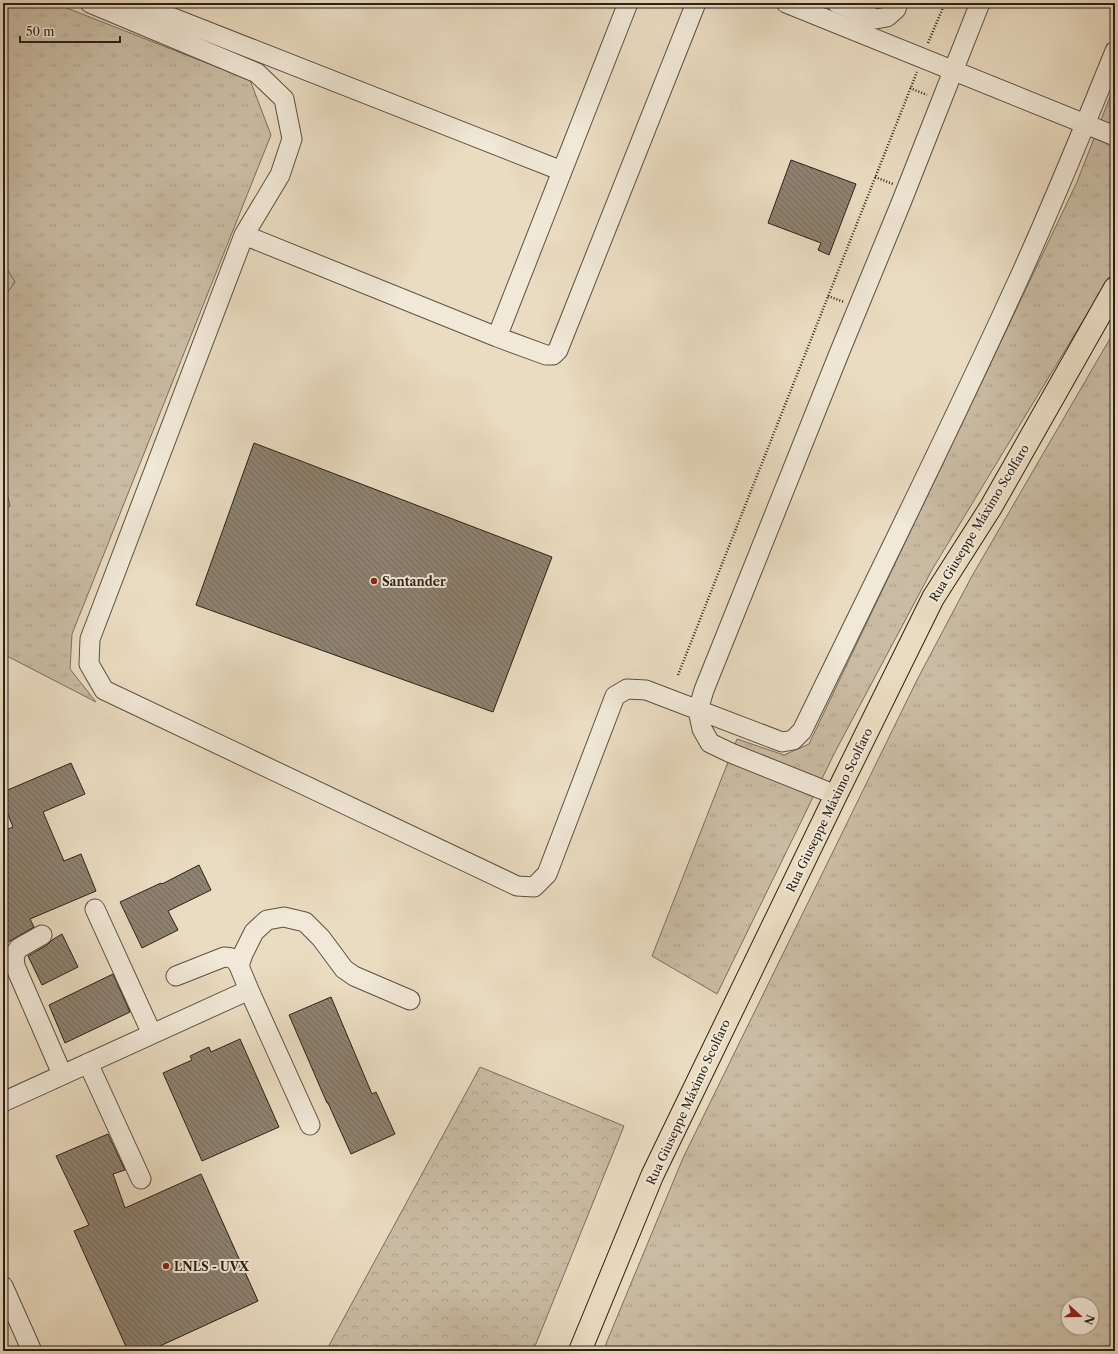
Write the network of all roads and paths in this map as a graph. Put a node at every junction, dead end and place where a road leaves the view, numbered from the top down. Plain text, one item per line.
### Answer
1 (90, 3) edge
2 (135, 3) edge
3 (628, 3) edge
4 (696, 3) edge
5 (786, 3) edge
6 (898, 3) edge
7 (945, 3) edge
8 (980, 3) edge
9 (844, 4) edge
10 (1115, 51) edge
11 (922, 58) junction
12 (954, 71) junction
13 (1085, 125) junction
14 (1115, 136) edge
15 (562, 171) junction
16 (244, 235) junction
17 (1115, 288) edge
18 (497, 337) junction
19 (678, 675) dead end
20 (698, 710) junction
21 (836, 795) junction
22 (95, 909) dead end
23 (42, 935) dead end
24 (240, 966) junction
25 (176, 976) dead end
26 (249, 990) junction
27 (410, 1000) dead end
28 (152, 1034) junction
29 (88, 1063) junction
30 (62, 1074) junction
31 (3, 1102) edge
32 (310, 1125) dead end
33 (141, 1179) dead end
34 (3, 1286) edge
35 (32, 1351) edge
36 (580, 1351) edge

1 - 16 lane
2 - 15 lane
3 - 15 lane
4 - 18 lane
5 - 11 lane
6 - 9 lane
7 - 11 path
8 - 12 lane
10 - 13 lane
11 - 12 lane
11 - 19 path
12 - 13 lane
12 - 20 lane
13 - 14 lane
13 - 20 lane
15 - 18 lane
16 - 18 lane
16 - 20 lane
17 - 21 main road, Rua Giuseppe Máximo Scolfaro
20 - 21 lane
21 - 36 main road, Rua Giuseppe Máximo Scolfaro
22 - 28 lane
23 - 30 lane
24 - 25 lane
24 - 26 lane
24 - 27 lane
26 - 28 lane
26 - 32 lane
28 - 29 lane
29 - 30 lane
29 - 33 lane
30 - 31 lane
34 - 35 lane

